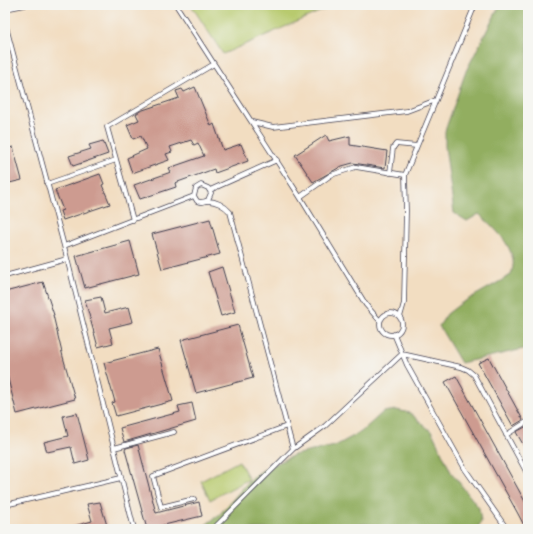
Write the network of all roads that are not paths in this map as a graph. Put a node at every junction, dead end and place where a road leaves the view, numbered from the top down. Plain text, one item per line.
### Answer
1 (25, 5) edge
2 (176, 5) edge
3 (475, 5) edge
4 (5, 9) edge
5 (5, 23) edge
6 (214, 64) junction
7 (436, 100) junction
8 (252, 122) junction
9 (417, 146) junction
10 (116, 160) junction
11 (277, 160) junction
12 (390, 173) junction
13 (406, 175) junction
14 (48, 184) junction
15 (210, 190) junction
16 (194, 196) junction
17 (300, 196) junction
18 (208, 200) junction
19 (134, 220) junction
20 (64, 246) junction
21 (67, 259) junction
22 (5, 276) edge
23 (400, 317) junction
24 (380, 321) junction
25 (394, 334) junction
26 (402, 354) junction
27 (528, 421) edge
28 (287, 426) junction
29 (174, 432) dead end
30 (506, 435) junction
31 (114, 448) junction
32 (293, 448) junction
33 (528, 475) edge
34 (121, 478) junction
35 (194, 499) dead end
36 (5, 505) edge
37 (134, 529) edge
38 (213, 529) edge
39 (507, 529) edge

1 - 4 lane
2 - 6 lane
3 - 7 lane
5 - 14 lane
6 - 8 lane
6 - 10 lane
7 - 8 lane
7 - 9 lane
8 - 11 lane
9 - 12 lane
9 - 13 lane
10 - 14 lane
10 - 19 lane
11 - 15 lane
11 - 17 lane
12 - 13 lane
12 - 17 lane
13 - 23 lane
14 - 20 lane
15 - 16 lane
15 - 18 lane
16 - 18 lane
16 - 19 lane
17 - 24 lane
18 - 28 lane
19 - 20 lane
20 - 21 lane
21 - 22 lane
21 - 31 lane
23 - 24 lane
23 - 25 lane
24 - 25 lane
25 - 26 lane
26 - 30 lane
26 - 32 lane
26 - 39 lane
27 - 30 lane
28 - 32 lane
28 - 35 lane
29 - 31 lane
30 - 33 lane
31 - 34 lane
32 - 38 lane
34 - 36 lane
34 - 37 lane

